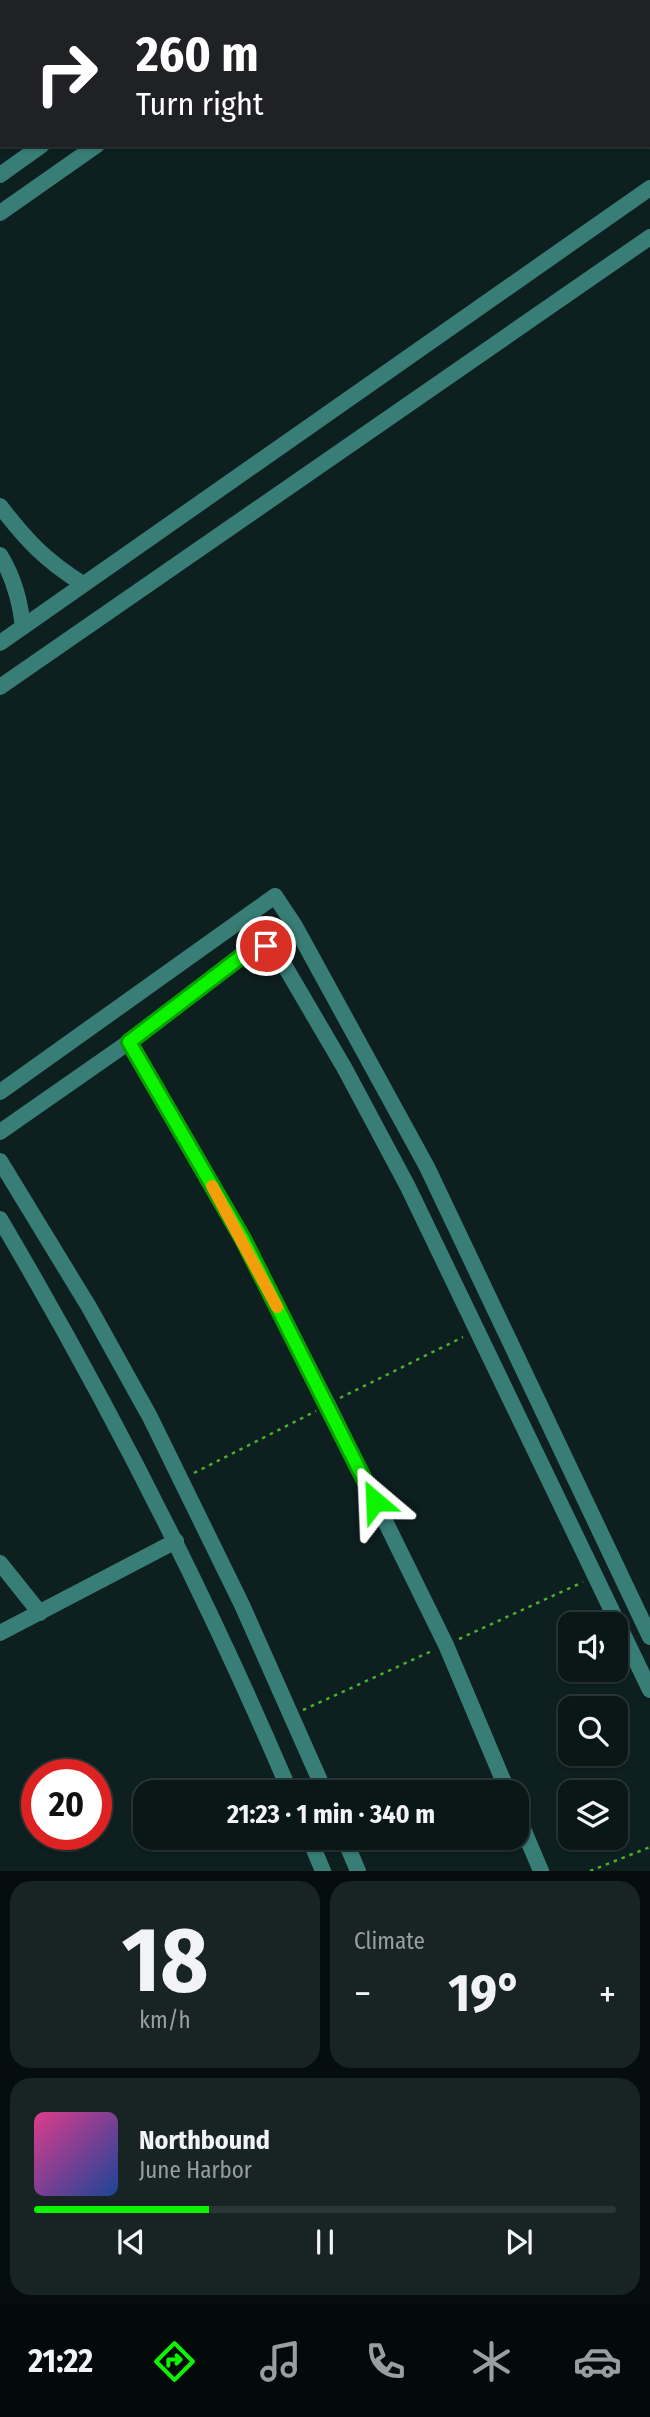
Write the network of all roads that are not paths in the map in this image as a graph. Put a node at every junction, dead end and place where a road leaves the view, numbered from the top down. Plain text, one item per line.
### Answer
1 (39, 147) edge
2 (94, 147) edge
3 (0, 175) edge
4 (650, 188) edge
5 (0, 214) edge
6 (650, 237) edge
7 (0, 506) edge
8 (0, 555) edge
9 (83, 584) junction
10 (23, 627) junction
11 (0, 643) edge
12 (0, 687) edge
13 (129, 1042) junction
14 (0, 1092) edge
15 (0, 1132) edge
16 (0, 1161) edge
17 (0, 1219) edge
18 (176, 1541) junction
19 (0, 1563) edge
20 (40, 1613) junction
21 (2, 1628) edge
22 (650, 1637) edge
23 (650, 1690) edge
24 (285, 1780) edge
25 (320, 1780) edge
26 (503, 1780) edge
27 (529, 1843) edge
28 (314, 1850) edge
29 (349, 1850) edge
30 (323, 1871) edge
31 (358, 1871) edge
32 (541, 1871) edge

1 - 3 lane
2 - 5 lane
4 - 9 lane
6 - 12 lane
7 - 9 lane
8 - 10 lane
9 - 10 lane
10 - 11 lane
13 - 15 lane
13 - 23 lane
13 - 26 lane
14 - 22 lane
16 - 25 lane
17 - 18 lane
18 - 20 lane
18 - 24 lane
19 - 20 lane
20 - 21 lane
27 - 32 lane
28 - 30 lane
29 - 31 lane

